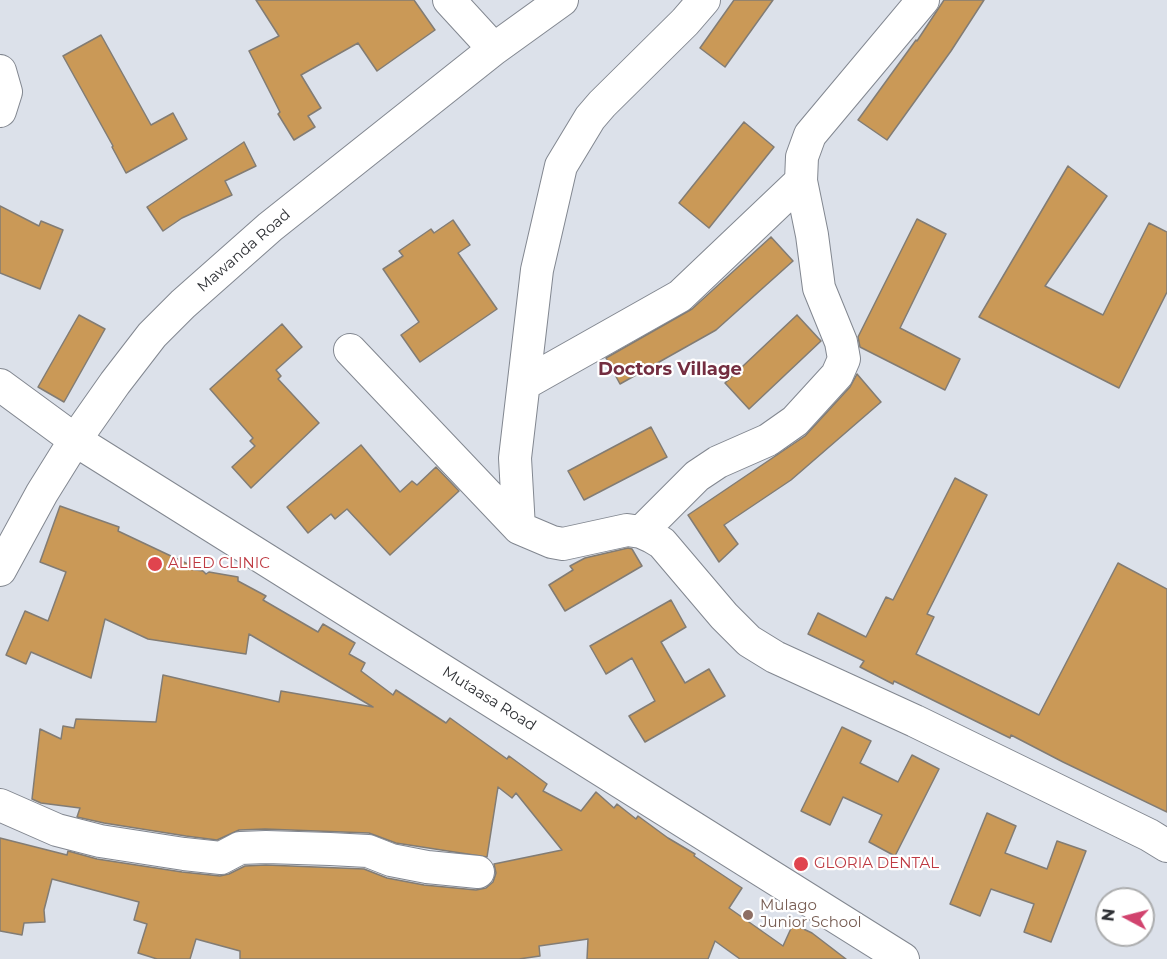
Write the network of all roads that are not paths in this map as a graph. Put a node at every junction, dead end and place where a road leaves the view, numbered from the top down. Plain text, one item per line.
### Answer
1 (449, 0) edge
2 (562, 0) edge
3 (704, 0) edge
4 (923, 0) edge
5 (494, 49) junction
6 (0, 71) edge
7 (0, 111) edge
8 (801, 169) junction
9 (350, 350) dead end
10 (524, 384) junction
11 (0, 385) edge
12 (75, 440) junction
13 (519, 528) junction
14 (641, 532) junction
15 (0, 570) edge
16 (0, 805) edge
17 (1167, 846) edge
18 (478, 872) dead end
19 (903, 959) edge

1 - 5 street
2 - 5 street, Mawanda Road
3 - 10 street
4 - 8 street
5 - 12 street, Mawanda Road
6 - 7 street
8 - 10 street
8 - 14 street
9 - 13 street
10 - 13 street
11 - 12 street, Mutaasa Road
12 - 15 street, Mawanda Road
12 - 19 street, Mutaasa Road
13 - 14 street
14 - 17 street
16 - 18 street

